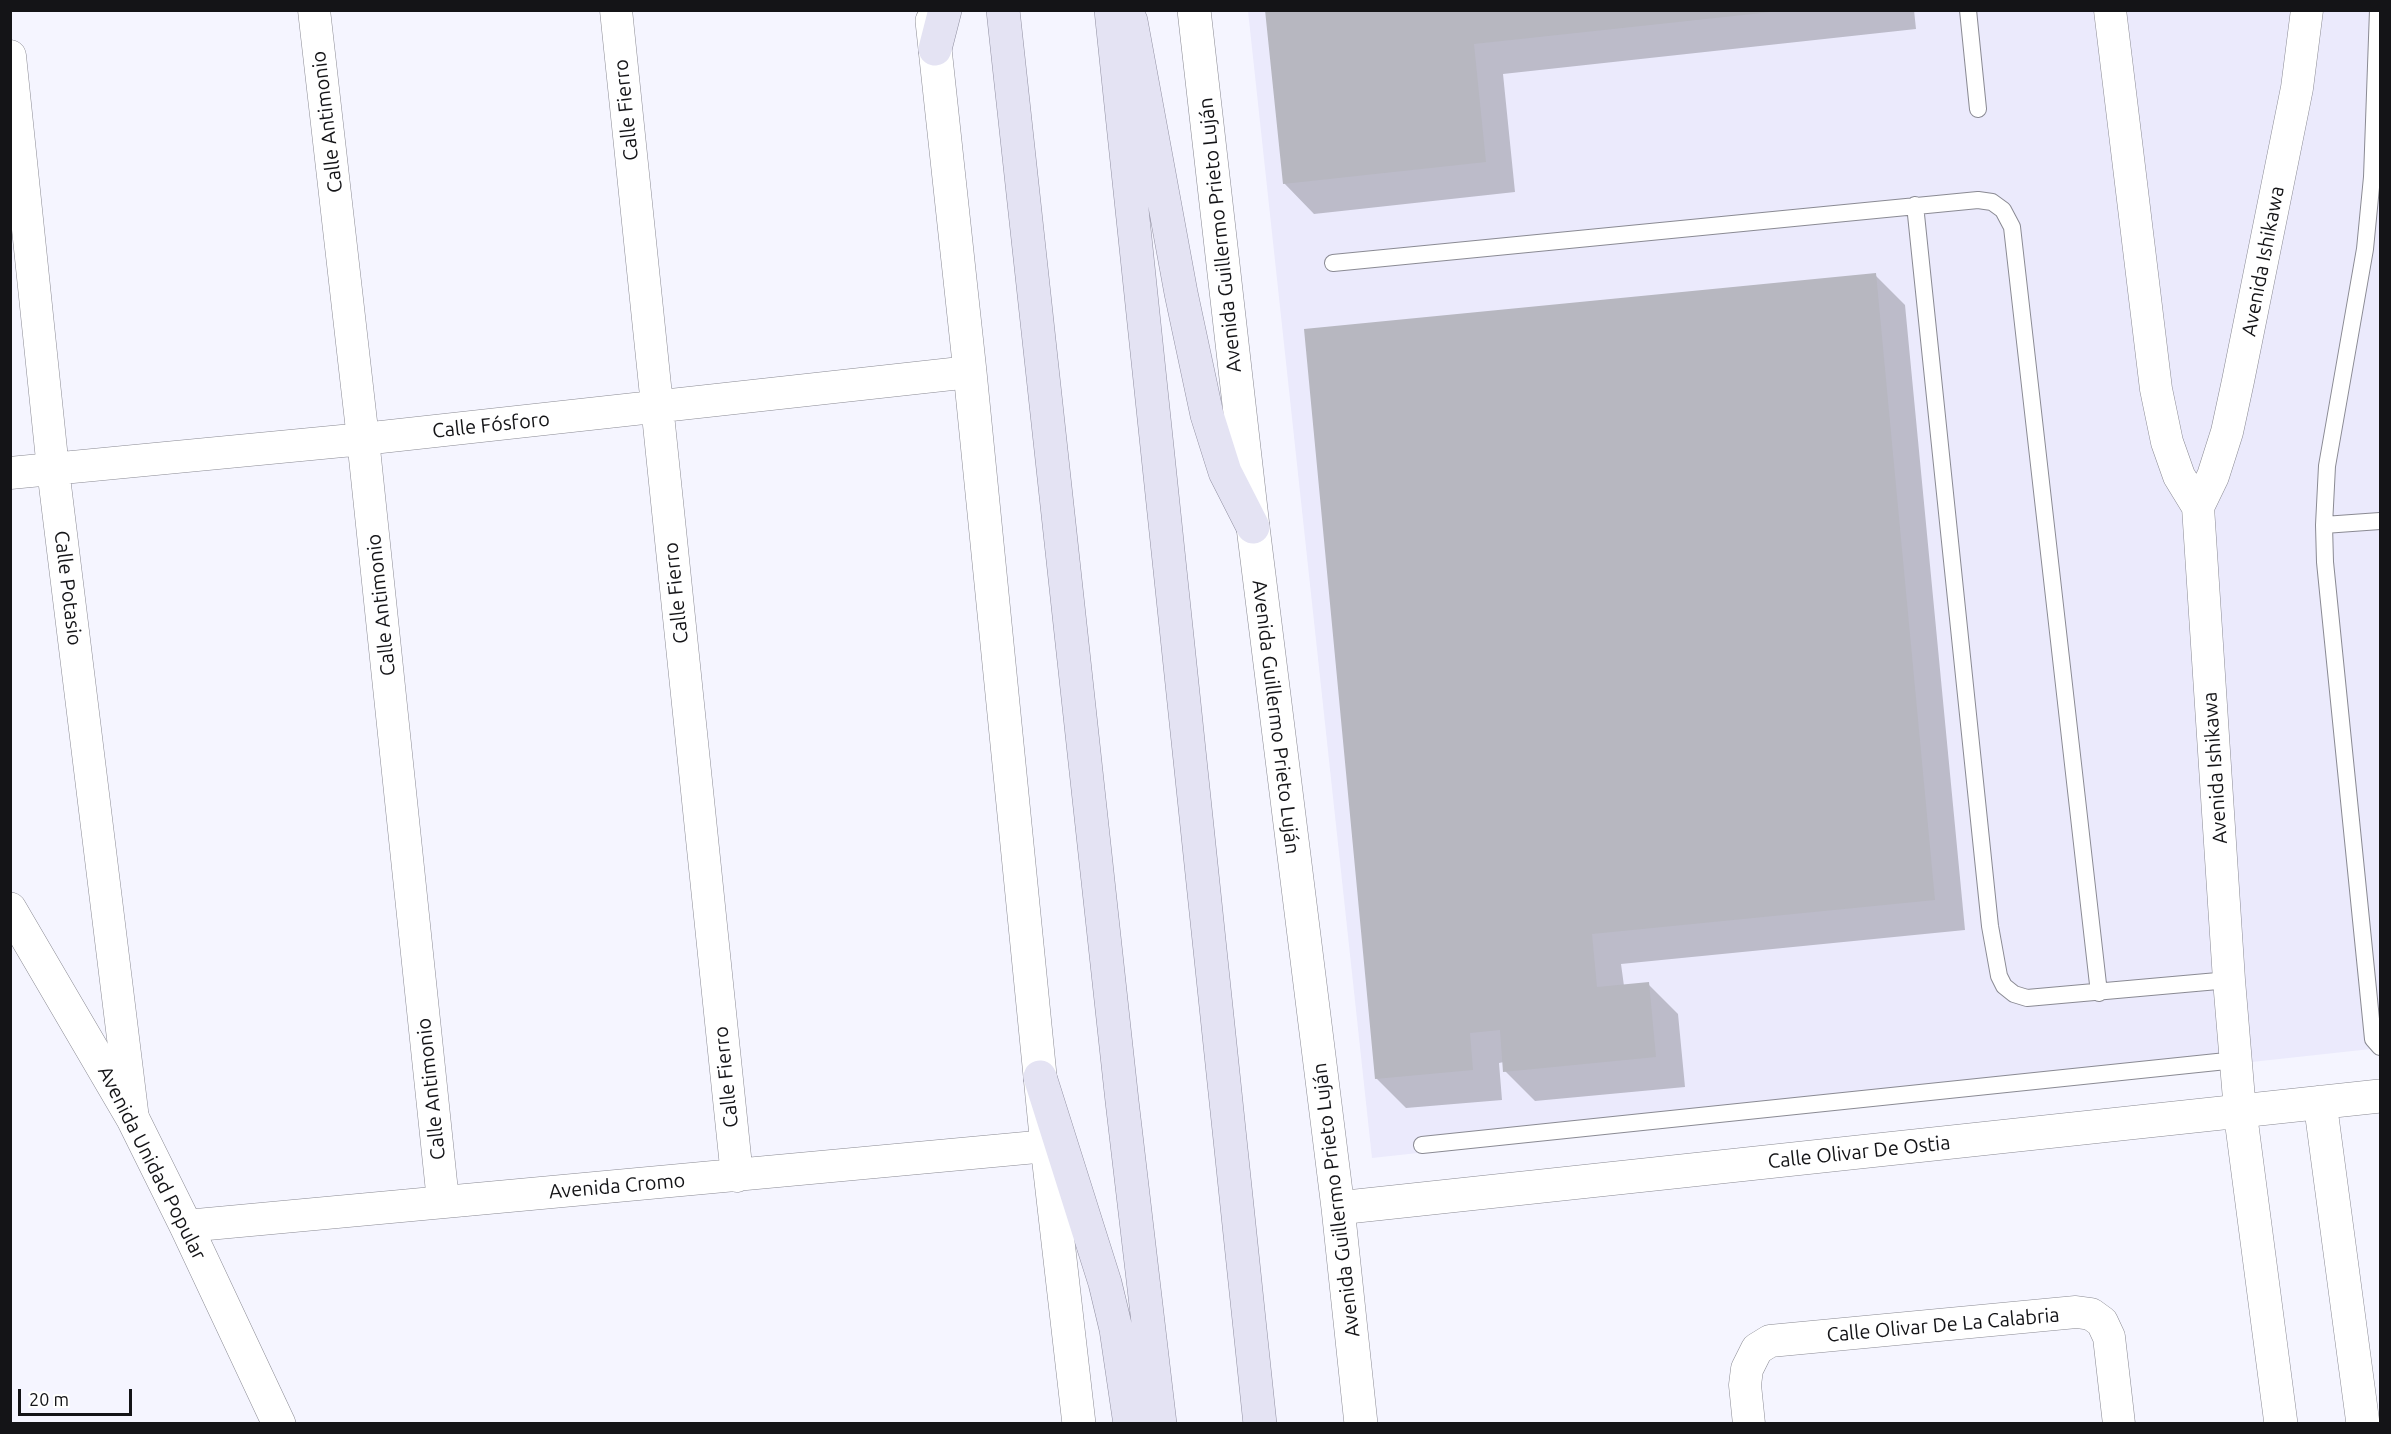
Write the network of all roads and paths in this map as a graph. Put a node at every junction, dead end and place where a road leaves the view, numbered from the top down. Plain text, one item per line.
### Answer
1 (314, 10) edge
2 (616, 10) edge
3 (931, 10) edge
4 (945, 10) edge
5 (1003, 10) edge
6 (1111, 10) edge
7 (1129, 10) edge
8 (1194, 10) edge
9 (1968, 10) edge
10 (2110, 10) edge
11 (2307, 10) edge
12 (2378, 10) edge
13 (935, 49) junction
14 (10, 56) edge
15 (1978, 109) dead end
16 (1915, 205) junction
17 (1333, 263) dead end
18 (970, 372) junction
19 (656, 406) junction
20 (363, 439) junction
21 (53, 469) junction
22 (10, 473) edge
23 (2198, 507) junction
24 (2380, 521) edge
25 (2324, 525) junction
26 (1253, 527) junction
27 (10, 909) edge
28 (2229, 980) junction
29 (2099, 993) junction
30 (2380, 1047) edge
31 (2236, 1060) junction
32 (1040, 1077) junction
33 (2380, 1096) edge
34 (2320, 1102) junction
35 (2240, 1111) junction
36 (133, 1119) junction
37 (1422, 1145) dead end
38 (1047, 1146) junction
39 (737, 1176) junction
40 (443, 1201) junction
41 (1338, 1208) junction
42 (186, 1226) junction
43 (279, 1424) edge
44 (1079, 1424) edge
45 (1130, 1424) edge
46 (1160, 1424) edge
47 (1260, 1424) edge
48 (1361, 1424) edge
49 (1749, 1424) edge
50 (2119, 1424) edge
51 (2282, 1424) edge
52 (2363, 1424) edge

1 - 20 street, Calle Antimonio
2 - 19 street, Calle Fierro
3 - 13 street
4 - 13 main road
5 - 46 main road
6 - 47 main road
7 - 26 main road
8 - 26 street, Avenida Guillermo Prieto Luján
9 - 15 lane
10 - 23 street, Avenida Ishikawa
11 - 23 street, Avenida Ishikawa
12 - 25 lane
13 - 18 street
14 - 21 street, Calle Potasio
16 - 17 lane
16 - 29 lane
16 - 29 lane
18 - 19 street, Calle Fósforo
18 - 32 street
19 - 20 street, Calle Fósforo
19 - 39 street, Calle Fierro
20 - 21 street, Calle Fósforo
20 - 40 street, Calle Antimonio
21 - 22 street, Calle Fósforo
21 - 36 street, Calle Potasio
23 - 28 street, Avenida Ishikawa
24 - 25 lane
25 - 30 lane
26 - 41 street, Avenida Guillermo Prieto Luján
27 - 36 street, Avenida Unidad Popular
28 - 29 lane
28 - 31 street, Avenida Ishikawa
31 - 35 street, Avenida Ishikawa
31 - 37 lane
32 - 38 street
32 - 45 main road
33 - 34 street, Calle Olivar De Ostia
34 - 35 street, Calle Olivar De Ostia
34 - 52 street
35 - 41 street, Calle Olivar De Ostia
35 - 51 street
36 - 42 street, Avenida Unidad Popular
38 - 39 street, Avenida Cromo
38 - 44 street
39 - 40 street, Avenida Cromo
40 - 42 street, Avenida Cromo
41 - 48 street, Avenida Guillermo Prieto Luján
42 - 43 street, Avenida Unidad Popular
49 - 50 street, Calle Olivar De La Calabria

